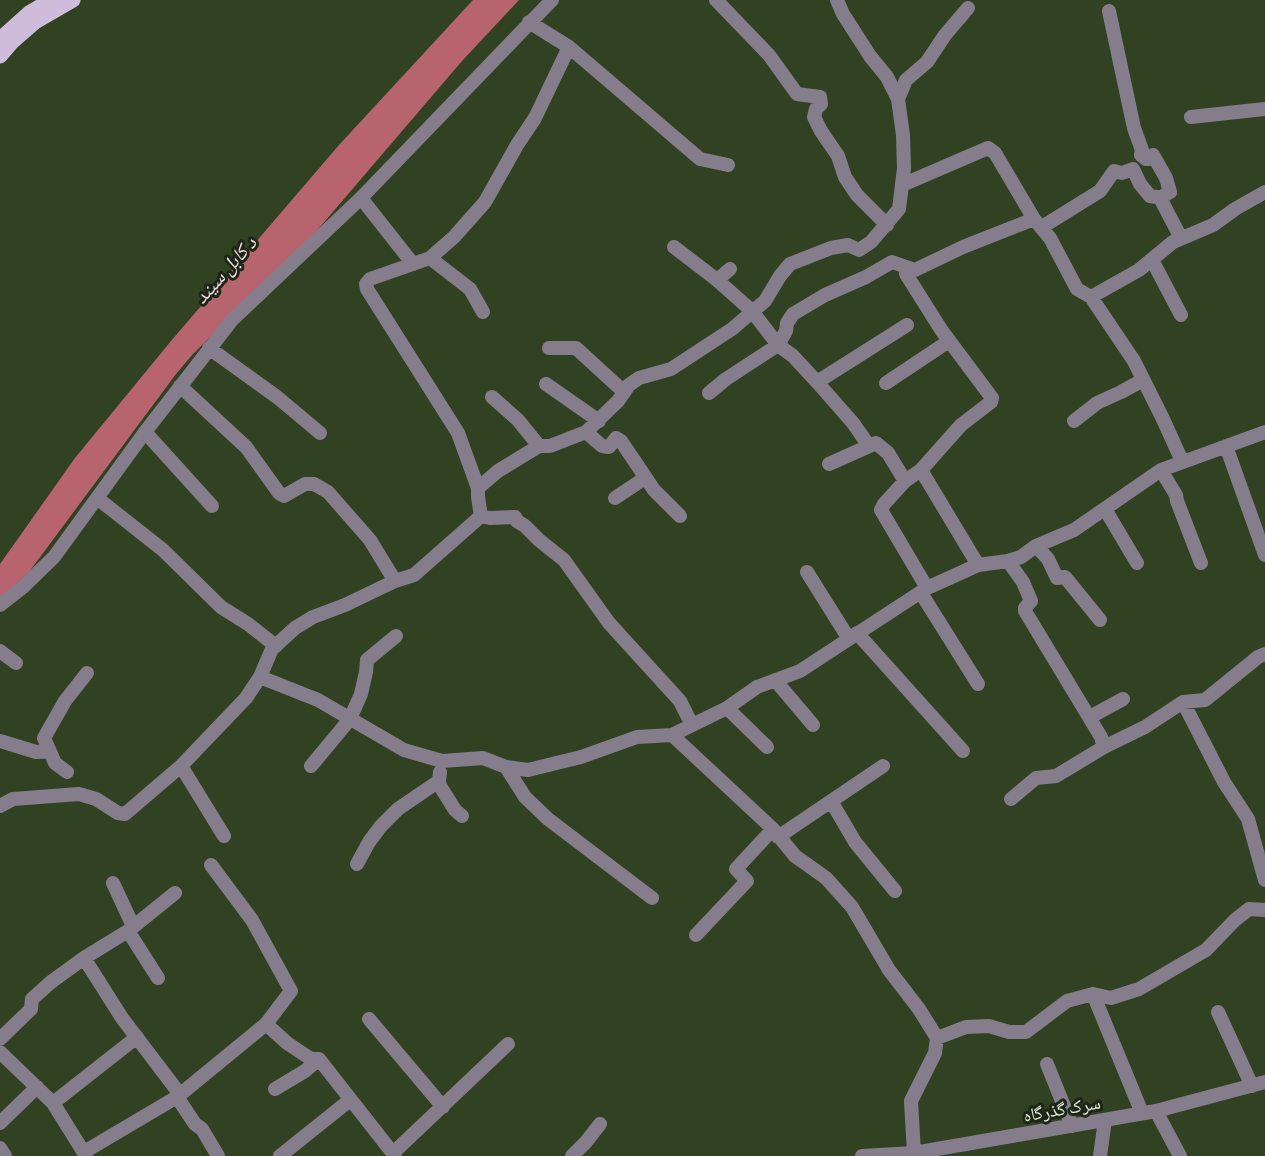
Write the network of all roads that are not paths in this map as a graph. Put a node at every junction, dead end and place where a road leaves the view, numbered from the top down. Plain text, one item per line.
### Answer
1 (51, 0) edge
2 (73, 0) edge
3 (552, 0) edge
4 (716, 0) edge
5 (837, 0) edge
6 (968, 8) dead end
7 (1108, 11) dead end
8 (529, 22) junction
9 (0, 39) edge
10 (569, 47) junction
11 (0, 56) edge
12 (898, 99) junction
13 (1265, 109) edge
14 (1191, 117) dead end
15 (728, 165) dead end
16 (902, 185) junction
17 (1265, 192) edge
18 (361, 198) junction
19 (1163, 198) junction
20 (1038, 223) junction
21 (887, 225) junction
22 (1181, 238) junction
23 (674, 247) dead end
24 (430, 258) junction
25 (1152, 260) junction
26 (413, 264) junction
27 (908, 268) junction
28 (730, 269) dead end
29 (717, 280) junction
30 (1091, 297) junction
31 (752, 311) junction
32 (483, 312) dead end
33 (1180, 315) dead end
34 (907, 325) dead end
35 (950, 341) junction
36 (778, 345) junction
37 (208, 348) junction
38 (549, 348) dead end
39 (1143, 380) junction
40 (818, 382) junction
41 (886, 383) dead end
42 (546, 384) dead end
43 (180, 386) junction
44 (623, 391) junction
45 (709, 393) dead end
46 (492, 397) dead end
47 (598, 421) junction
48 (1074, 421) dead end
49 (145, 432) junction
50 (586, 432) junction
51 (1265, 432) edge
52 (320, 433) dead end
53 (539, 446) junction
54 (869, 446) junction
55 (1226, 446) junction
56 (1182, 461) junction
57 (829, 464) dead end
58 (921, 470) junction
59 (1161, 470) junction
60 (645, 478) junction
61 (905, 481) junction
62 (478, 488) junction
63 (97, 498) junction
64 (615, 498) dead end
65 (212, 506) dead end
66 (1105, 509) junction
67 (481, 516) junction
68 (680, 516) dead end
69 (1036, 546) junction
70 (1265, 555) edge
71 (1008, 561) junction
72 (1137, 563) dead end
73 (1201, 563) dead end
74 (978, 565) junction
75 (807, 572) dead end
76 (395, 581) junction
77 (924, 591) junction
78 (0, 605) edge
79 (1100, 620) dead end
80 (396, 636) dead end
81 (853, 636) junction
82 (276, 646) junction
83 (0, 651) edge
84 (1265, 654) edge
85 (16, 663) dead end
86 (87, 673) dead end
87 (260, 677) junction
88 (775, 680) junction
89 (978, 684) dead end
90 (1123, 699) dead end
91 (1183, 702) junction
92 (727, 708) junction
93 (1089, 717) junction
94 (350, 719) junction
95 (692, 725) junction
96 (813, 725) dead end
97 (672, 735) junction
98 (0, 741) edge
99 (767, 747) dead end
100 (1104, 747) junction
101 (49, 751) junction
102 (963, 751) dead end
103 (442, 761) junction
104 (181, 766) junction
105 (311, 766) dead end
106 (883, 766) dead end
107 (506, 767) junction
108 (67, 772) dead end
109 (439, 781) junction
110 (1011, 799) dead end
111 (831, 801) junction
112 (0, 806) edge
113 (462, 816) dead end
114 (776, 833) junction
115 (224, 836) dead end
116 (357, 864) dead end
117 (211, 865) dead end
118 (1265, 880) edge
119 (113, 883) dead end
120 (896, 891) dead end
121 (175, 893) dead end
122 (652, 898) dead end
123 (1265, 910) edge
124 (131, 929) junction
125 (696, 935) dead end
126 (84, 958) junction
127 (158, 978) dead end
128 (1093, 994) junction
129 (1218, 1012) dead end
130 (369, 1019) dead end
131 (266, 1024) junction
132 (137, 1036) junction
133 (937, 1038) junction
134 (0, 1039) edge
135 (508, 1044) dead end
136 (0, 1052) edge
137 (319, 1059) junction
138 (1047, 1064) dead end
139 (1259, 1084) edge
140 (37, 1088) junction
141 (275, 1089) dead end
142 (178, 1095) junction
143 (350, 1100) junction
144 (52, 1103) junction
145 (443, 1107) junction
146 (1156, 1111) junction
147 (1142, 1113) junction
148 (1106, 1120) junction
149 (0, 1123) edge
150 (600, 1124) dead end
151 (1072, 1126) junction
152 (0, 1148) edge
153 (914, 1153) junction
154 (85, 1154) edge
155 (394, 1155) edge
156 (5, 1156) edge
157 (218, 1156) edge
158 (280, 1156) edge
159 (572, 1156) edge
160 (862, 1156) edge
161 (1101, 1156) edge
162 (1180, 1156) edge

1 - 9 main road
2 - 11 main road
3 - 8 street
4 - 21 street
5 - 12 street
6 - 12 street
7 - 19 street
8 - 10 street
8 - 18 street
10 - 15 street
10 - 24 street
12 - 16 street
13 - 14 street
16 - 20 street
16 - 21 street
17 - 22 street
18 - 26 street
18 - 37 street
19 - 20 street
19 - 22 street
20 - 27 street
20 - 30 street
21 - 31 street
22 - 25 street
23 - 29 street
24 - 26 street
24 - 32 street
25 - 30 street
25 - 33 street
26 - 62 street
27 - 35 street
27 - 36 street
28 - 29 street
29 - 31 street
30 - 39 street
31 - 36 street
31 - 44 street
34 - 40 street
35 - 41 street
35 - 58 street
36 - 40 street
36 - 45 street
37 - 43 street
37 - 52 street
38 - 44 street
39 - 48 street
39 - 56 street
40 - 54 street
42 - 47 street
43 - 49 street
43 - 76 street
44 - 47 street
46 - 53 street
47 - 50 street
49 - 63 street
49 - 65 street
50 - 53 street
50 - 60 street
51 - 55 street
53 - 62 street
54 - 57 street
54 - 61 street
55 - 56 street
55 - 70 street
56 - 59 street
58 - 61 street
58 - 74 street
59 - 66 street
59 - 73 street
60 - 64 street
60 - 68 street
61 - 77 street
62 - 67 street
63 - 78 street
63 - 82 street
66 - 69 street
66 - 72 street
67 - 76 street
67 - 95 street
69 - 71 street
69 - 79 street
71 - 74 street
71 - 93 street
74 - 77 street
75 - 81 street
76 - 82 street
77 - 81 street
77 - 89 street
80 - 94 street
81 - 88 street
81 - 102 street
82 - 87 street
83 - 85 street
84 - 91 street
86 - 101 street
87 - 94 street
87 - 104 street
88 - 92 street
88 - 96 street
90 - 93 street
91 - 100 street
91 - 118 street
92 - 95 street
92 - 99 street
93 - 100 street
94 - 103 street
94 - 105 street
95 - 97 street
97 - 107 street
97 - 114 street
98 - 101 street
100 - 110 street
101 - 108 street
103 - 107 street
103 - 109 street
104 - 112 street
104 - 115 street
106 - 111 street
107 - 122 street
109 - 113 street
109 - 116 street
111 - 114 street
111 - 120 street
114 - 125 street
114 - 133 street
117 - 131 street
119 - 124 street
121 - 124 street
123 - 128 street
124 - 126 street
124 - 127 street
126 - 132 street
126 - 134 street
128 - 133 street
128 - 147 street
129 - 139 street
130 - 145 street
131 - 137 street
131 - 142 street
132 - 142 street
132 - 144 street
133 - 153 street
135 - 145 street
136 - 140 street
137 - 141 street
137 - 143 street
138 - 151 street
139 - 146 street, سرک گذرگاه
140 - 144 street
140 - 149 street
142 - 154 street
142 - 157 street
143 - 155 street
143 - 158 street
144 - 154 street
145 - 155 street
146 - 147 street, سرک گذرگاه
146 - 162 street
147 - 148 street, سرک گذرگاه
148 - 151 street, سرک گذرگاه
148 - 161 street
150 - 159 street
151 - 153 street, سرک گذرگاه
152 - 156 street
153 - 160 street, سرک گذرگاه

